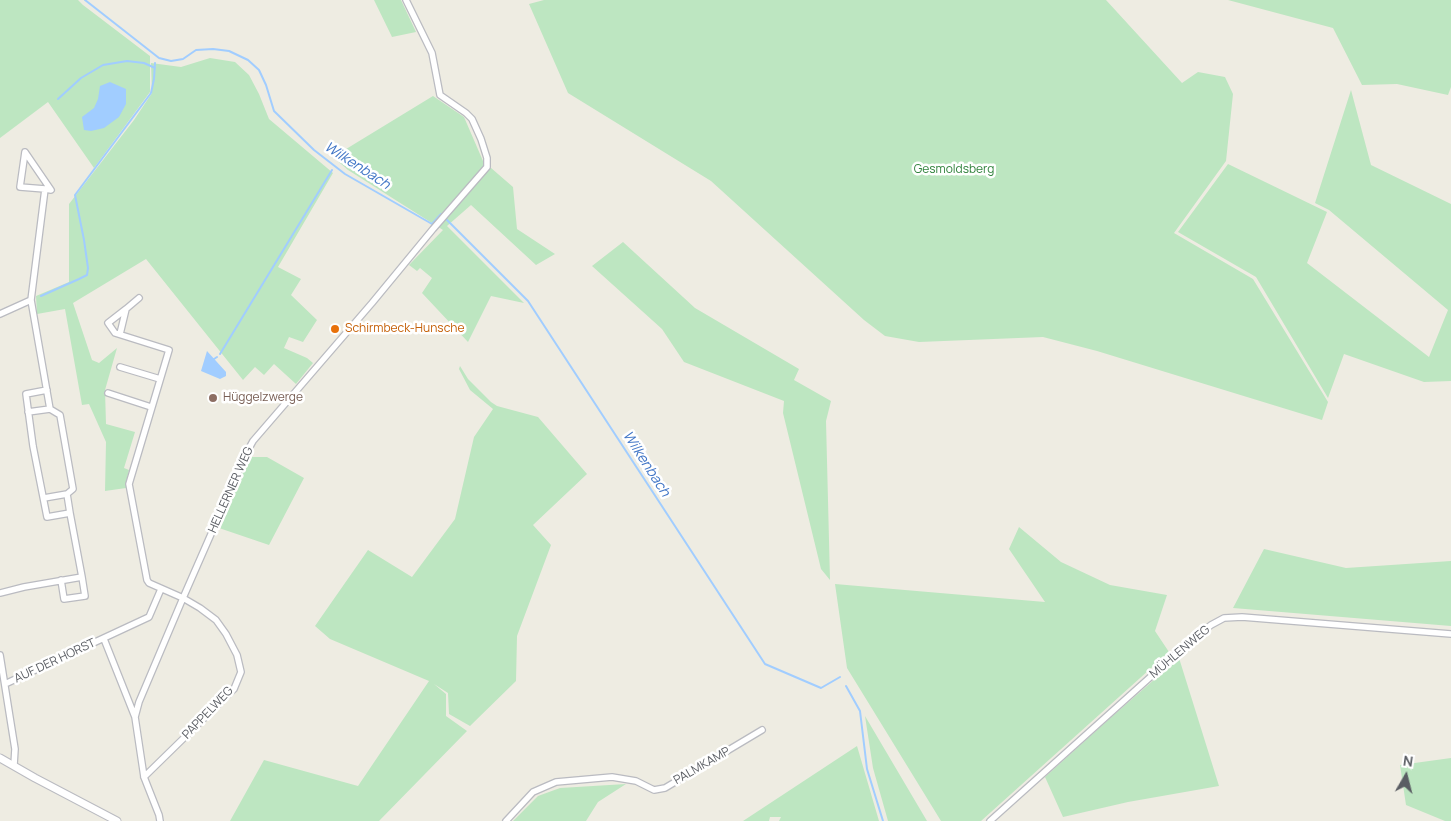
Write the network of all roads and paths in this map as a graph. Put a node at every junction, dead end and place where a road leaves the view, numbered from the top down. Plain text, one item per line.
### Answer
1 (406, 0) edge
2 (45, 189) junction
3 (139, 298) dead end
4 (31, 300) junction
5 (126, 309) junction
6 (0, 314) edge
7 (120, 334) junction
8 (120, 367) dead end
9 (160, 379) junction
10 (47, 390) junction
11 (108, 393) dead end
12 (152, 407) junction
13 (50, 409) junction
14 (28, 412) junction
15 (67, 494) junction
16 (44, 498) junction
17 (70, 512) junction
18 (82, 577) junction
19 (61, 580) junction
20 (162, 589) junction
21 (0, 593) edge
22 (183, 598) junction
23 (1451, 634) edge
24 (104, 638) junction
25 (0, 654) edge
26 (5, 684) junction
27 (135, 717) junction
28 (762, 730) dead end
29 (0, 758) edge
30 (14, 766) junction
31 (144, 778) junction
32 (117, 821) edge
33 (160, 821) edge
34 (506, 821) edge
35 (990, 821) edge

1 - 22 street, HELLERNER WEG
2 - 2 street
2 - 4 street
3 - 5 street
4 - 6 street
4 - 10 street
5 - 7 street
5 - 7 street
7 - 9 street
8 - 9 street
9 - 12 street
10 - 13 street
10 - 14 street
11 - 12 street
12 - 20 street
13 - 14 street
13 - 15 street
14 - 16 street
15 - 16 street
15 - 17 street
16 - 17 street
17 - 18 street
18 - 19 street
18 - 19 street
19 - 21 street
20 - 22 street, PAPPELWEG
20 - 24 street, AUF DER HORST
22 - 27 street, HELLERNER WEG
22 - 31 street, PAPPELWEG
23 - 35 street, MÜHLENWEG
24 - 26 street, AUF DER HORST
24 - 27 street, AUF DER HORST
25 - 26 street
26 - 30 street
27 - 31 street, HELLERNER WEG
28 - 34 street, PALMKAMP
29 - 30 street
30 - 32 street
31 - 33 street, HELLERNER WEG

